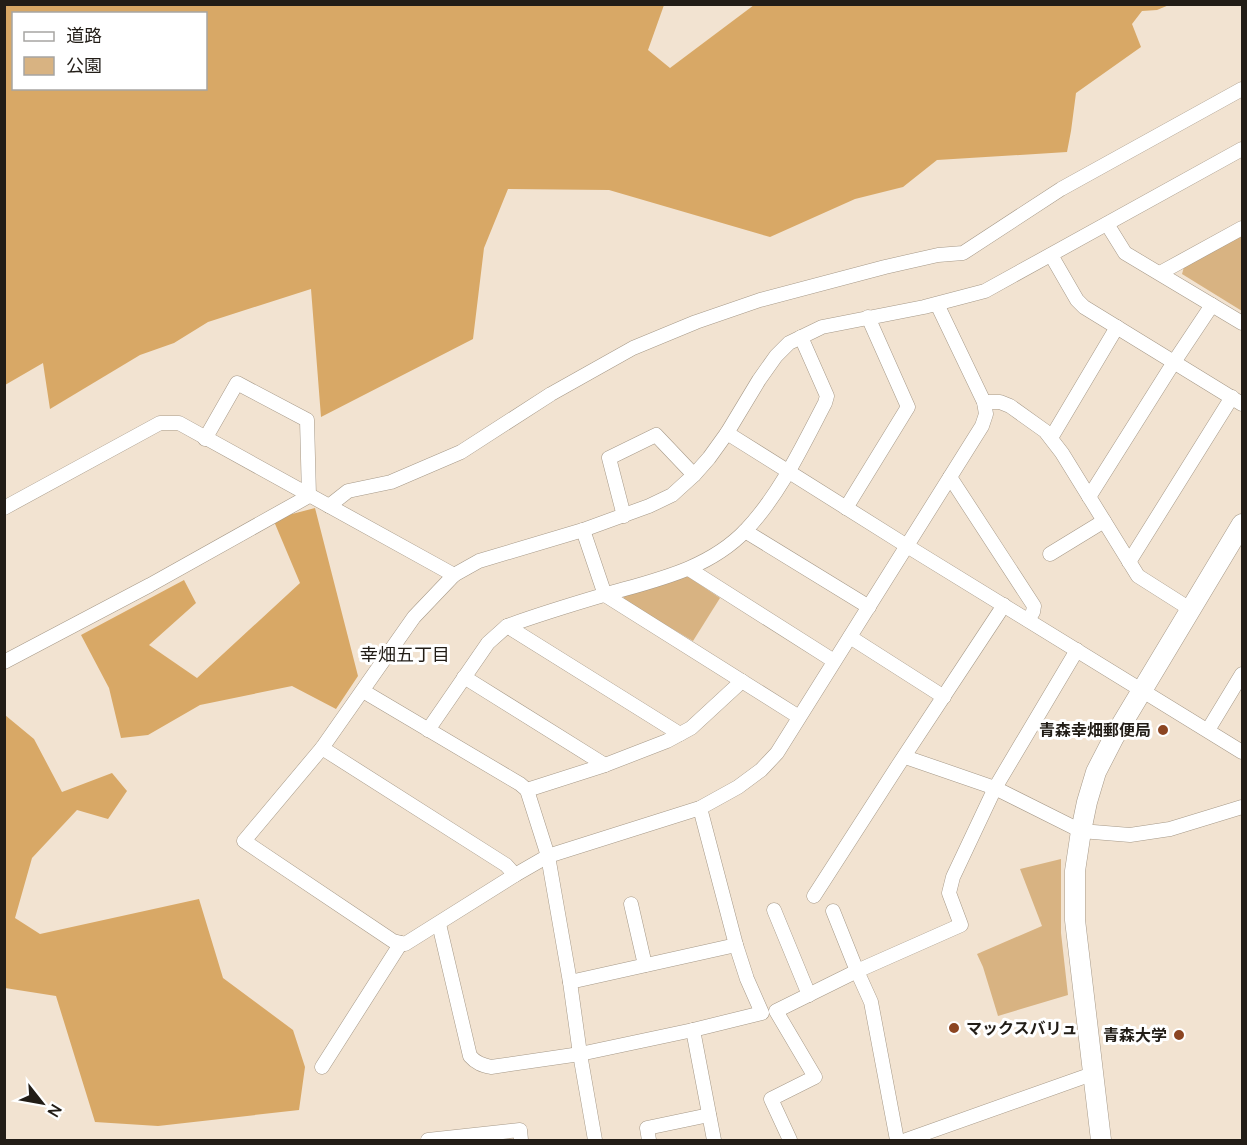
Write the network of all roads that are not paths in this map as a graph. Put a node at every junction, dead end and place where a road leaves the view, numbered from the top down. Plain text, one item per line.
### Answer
1 (1242, 90) edge
2 (1242, 149) edge
3 (1107, 224) junction
4 (1242, 228) edge
5 (1051, 255) junction
6 (1160, 273) junction
7 (937, 304) junction
8 (1212, 305) junction
9 (868, 318) junction
10 (1242, 323) edge
11 (1117, 327) junction
12 (801, 337) junction
13 (1174, 362) junction
14 (1237, 400) edge
15 (984, 402) junction
16 (727, 433) junction
17 (1050, 438) junction
18 (205, 439) junction
19 (789, 472) junction
20 (694, 475) junction
21 (950, 477) junction
22 (309, 496) junction
23 (1089, 497) junction
24 (329, 506) junction
25 (4, 508) edge
26 (846, 508) junction
27 (624, 516) junction
28 (1104, 521) junction
29 (1242, 525) edge
30 (583, 530) junction
31 (745, 531) junction
32 (907, 546) junction
33 (1050, 554) dead end
34 (1129, 562) junction
35 (689, 569) junction
36 (454, 575) junction
37 (605, 595) junction
38 (1004, 605) junction
39 (869, 607) junction
40 (1190, 609) junction
41 (1028, 620) junction
42 (507, 626) junction
43 (850, 637) junction
44 (1077, 650) junction
45 (834, 661) junction
46 (4, 662) edge
47 (1242, 674) edge
48 (464, 677) junction
49 (742, 681) junction
50 (1142, 689) junction
51 (363, 691) junction
52 (944, 697) junction
53 (799, 717) junction
54 (428, 730) junction
55 (1208, 730) junction
56 (680, 734) junction
57 (322, 748) junction
58 (1242, 752) edge
59 (905, 757) junction
60 (605, 765) junction
61 (994, 788) junction
62 (527, 789) junction
63 (1242, 807) edge
64 (700, 808) junction
65 (1081, 831) junction
66 (548, 856) junction
67 (514, 874) junction
68 (814, 896) dead end
69 (631, 904) dead end
70 (774, 910) dead end
71 (832, 911) dead end
72 (439, 924) junction
73 (401, 943) junction
74 (736, 945) junction
75 (645, 965) junction
76 (857, 971) junction
77 (570, 982) junction
78 (809, 995) junction
79 (693, 1030) junction
80 (580, 1053) junction
81 (322, 1067) dead end
82 (1092, 1074) junction
83 (709, 1115) junction
84 (428, 1140) edge
85 (521, 1140) edge
86 (596, 1140) edge
87 (649, 1140) edge
88 (714, 1140) edge
89 (790, 1140) edge
90 (906, 1140) edge
91 (1101, 1140) edge

1 - 24 street
2 - 3 street
3 - 5 street
3 - 6 street
4 - 6 street
5 - 7 street
5 - 11 street
6 - 8 street
7 - 9 street
7 - 15 street
8 - 10 street
8 - 13 street
9 - 12 street
9 - 26 street
11 - 13 street
11 - 17 street
12 - 16 street
12 - 19 street
13 - 14 street
13 - 23 street
14 - 34 street
15 - 17 street
15 - 21 street
16 - 19 street
16 - 20 street
17 - 23 street
18 - 22 street
18 - 22 street
18 - 25 street
19 - 26 street
19 - 31 street
20 - 27 street
20 - 27 street
21 - 32 street
21 - 41 street
22 - 24 street
22 - 46 street
23 - 28 street
24 - 36 street
26 - 32 street
27 - 30 street
28 - 33 street
28 - 34 street
29 - 40 street
30 - 36 street
30 - 37 street
31 - 35 street
31 - 39 street
32 - 38 street
32 - 39 street
34 - 40 street
35 - 37 street
35 - 45 street
36 - 51 street
37 - 42 street
37 - 49 street
38 - 41 street
38 - 52 street
39 - 43 street
40 - 50 street
41 - 44 street
42 - 48 street
42 - 56 street
43 - 45 street
43 - 52 street
44 - 50 street
44 - 61 street
45 - 53 street
47 - 55 street
48 - 54 street
48 - 60 street
49 - 53 street
49 - 56 street
50 - 55 street
50 - 65 street
51 - 54 street
51 - 57 street
52 - 59 street
53 - 64 street
54 - 62 street
55 - 58 street
56 - 60 street
57 - 67 street
57 - 73 street
59 - 61 street
59 - 68 street
60 - 62 street
61 - 65 street
61 - 76 street
62 - 66 street
63 - 65 street
64 - 66 street
64 - 74 street
65 - 82 street
66 - 67 street
66 - 77 street
67 - 72 street
69 - 75 street
70 - 78 street
71 - 76 street
72 - 73 street
72 - 80 street
73 - 81 street
74 - 75 street
74 - 79 street
75 - 77 street
76 - 78 street
76 - 90 street
77 - 80 street
78 - 89 street
79 - 80 street
79 - 83 street
80 - 86 street
82 - 90 street
82 - 91 street
83 - 87 street
83 - 88 street
84 - 85 street

